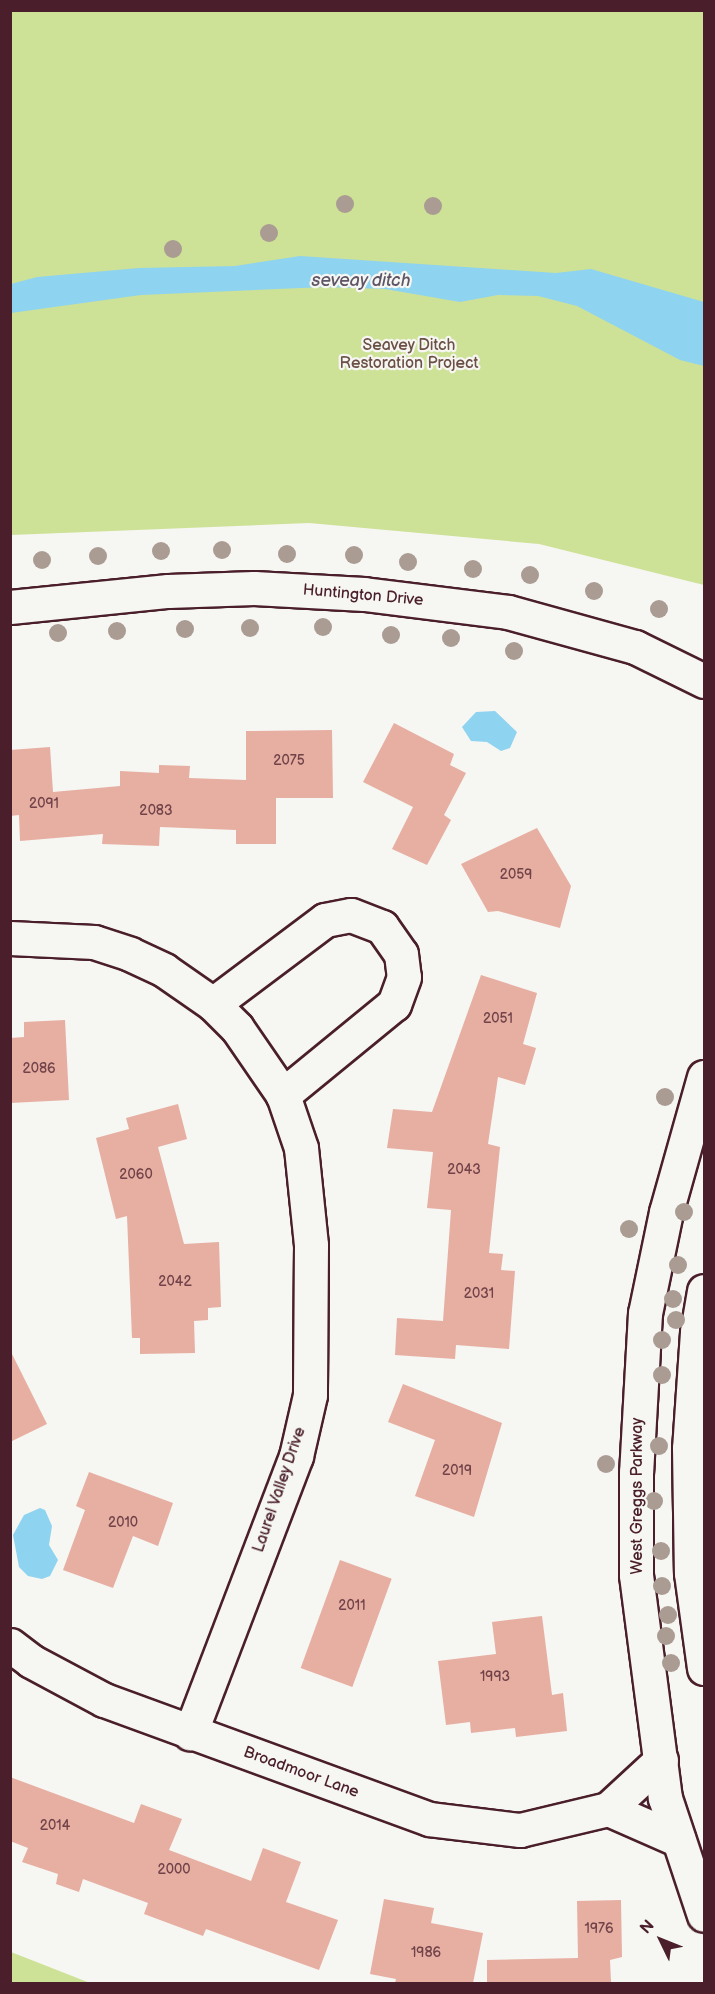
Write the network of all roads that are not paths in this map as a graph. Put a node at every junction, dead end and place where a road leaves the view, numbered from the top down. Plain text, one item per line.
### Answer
1 (10, 607) edge
2 (705, 681) edge
3 (10, 938) edge
4 (213, 1004) junction
5 (705, 1077) edge
6 (283, 1095) junction
7 (705, 1291) edge
8 (10, 1645) edge
9 (705, 1668) edge
10 (190, 1733) junction
11 (661, 1760) junction
12 (608, 1809) junction
13 (679, 1840) junction
14 (705, 1915) edge

1 - 2 street, Huntington Drive
3 - 4 street, Laurel Valley Drive
4 - 6 street, Laurel Valley Drive
4 - 6 street
5 - 11 street, West Greggs Parkway
6 - 10 street, Laurel Valley Drive
7 - 9 street
8 - 10 street, Broadmoor Lane
10 - 12 street, Broadmoor Lane
11 - 12 street, Broadmoor Lane
11 - 13 street, West Greggs Parkway
12 - 13 street
13 - 14 street, West Greggs Parkway

